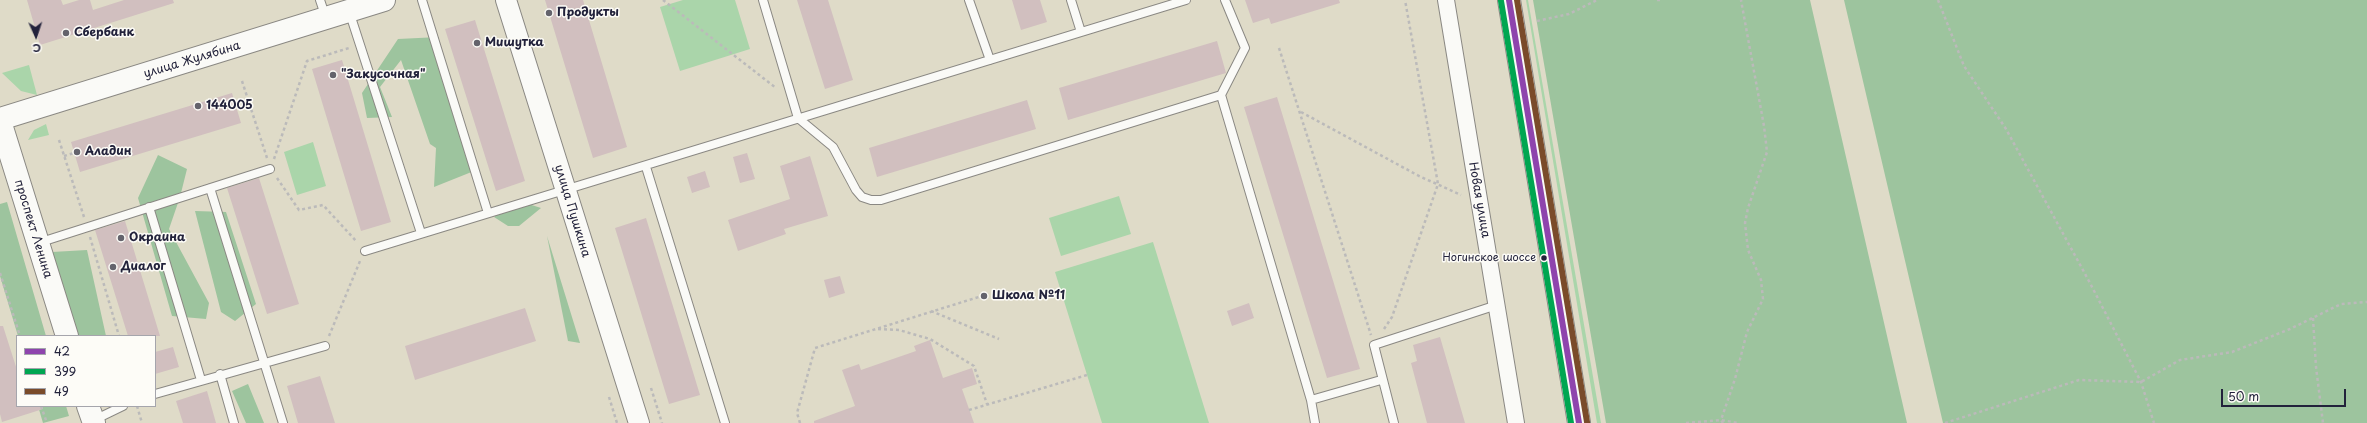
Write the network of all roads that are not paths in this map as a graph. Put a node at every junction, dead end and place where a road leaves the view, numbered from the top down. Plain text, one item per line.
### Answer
1 (384, 0) edge
2 (422, 0) edge
3 (506, 0) edge
4 (763, 0) edge
5 (970, 0) edge
6 (1071, 0) edge
7 (1182, 0) edge
8 (1225, 0) edge
9 (1446, 0) edge
10 (1509, 0) edge
11 (323, 9) edge
12 (349, 11) junction
13 (1081, 32) junction
14 (990, 60) junction
15 (1221, 95) junction
16 (798, 118) junction
17 (0, 120) edge
18 (646, 167) junction
19 (270, 169) road end
20 (210, 188) junction
21 (566, 190) junction
22 (149, 207) junction
23 (488, 213) junction
24 (421, 233) junction
25 (38, 243) junction
26 (365, 251) road end
27 (1497, 305) junction
28 (67, 335) edge
29 (325, 346) road end
30 (264, 362) junction
31 (220, 374) junction
32 (201, 380) junction
33 (1381, 380) junction
34 (156, 394) edge
35 (1311, 400) junction
36 (120, 407) edge
37 (90, 418) edge
38 (234, 423) edge
39 (283, 423) edge
40 (638, 423) edge
41 (725, 423) edge
42 (1315, 423) edge
43 (1394, 423) edge
44 (1516, 423) edge
45 (1578, 423) edge

1 - 12 main road, улица Жулябина
2 - 23 lane
3 - 21 street, улица Пушкина
4 - 16 lane
5 - 14 lane
6 - 13 lane
7 - 13 lane
8 - 15 lane
9 - 27 street, Новая улица
10 - 45 main road
11 - 12 main road, улица Жулябина
11 - 17 main road, улица Жулябина
12 - 24 lane
13 - 14 lane
14 - 16 lane
15 - 16 lane
15 - 35 lane
16 - 18 lane
17 - 25 main road, проспект Ленина
18 - 21 lane
18 - 41 lane
19 - 20 lane
20 - 22 lane
20 - 30 lane
21 - 23 lane
21 - 40 street, улица Пушкина
22 - 25 lane
22 - 32 lane
23 - 24 lane
24 - 26 lane
25 - 28 main road, проспект Ленина
27 - 33 lane
27 - 44 street, Новая улица
29 - 30 lane
30 - 31 lane
30 - 39 lane
31 - 32 lane
31 - 38 lane
32 - 34 lane
33 - 35 lane
33 - 43 lane
35 - 42 lane
36 - 37 lane

